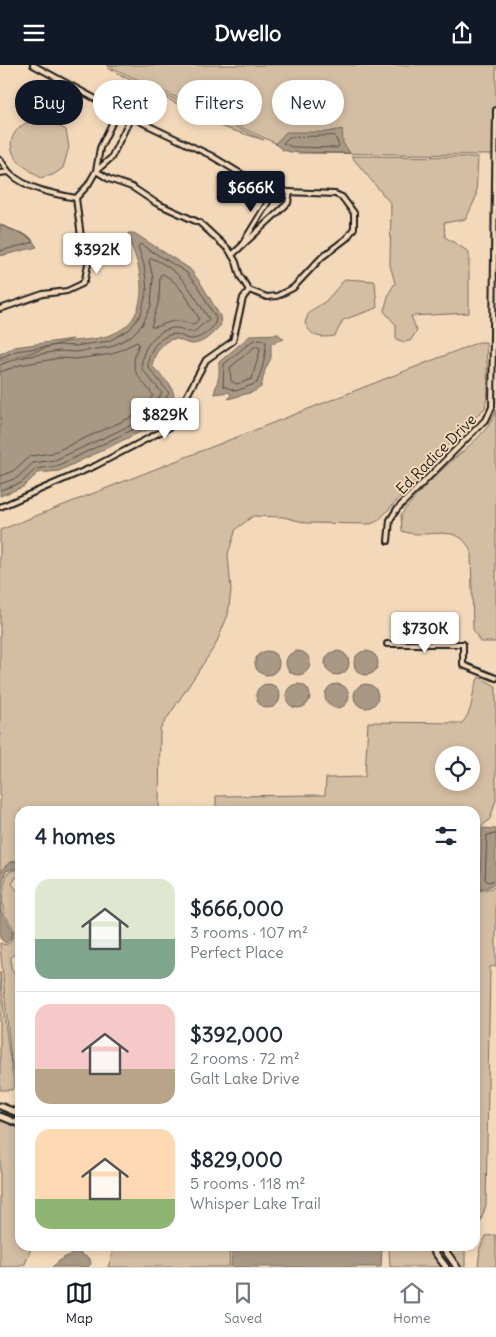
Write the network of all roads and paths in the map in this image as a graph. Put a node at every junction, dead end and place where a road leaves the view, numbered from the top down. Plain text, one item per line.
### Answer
1 (33, 65) edge
2 (93, 97) edge
3 (496, 109) edge
4 (111, 125) edge
5 (127, 125) edge
6 (148, 125) edge
7 (0, 161) edge
8 (96, 171) junction
9 (8, 172) junction
10 (0, 173) edge
11 (276, 189) junction
12 (290, 192) junction
13 (76, 198) junction
14 (242, 245) junction
15 (232, 255) junction
16 (249, 290) junction
17 (0, 309) edge
18 (0, 507) edge
19 (388, 541) dead end
20 (386, 645) dead end
21 (496, 678) edge
22 (0, 1106) edge
23 (15, 1112) edge
24 (0, 1116) edge
25 (15, 1122) edge
26 (434, 1251) edge
27 (446, 1251) edge
28 (446, 1267) edge
29 (458, 1267) edge

1 - 2 street
3 - 19 street, Ed Radice Drive
4 - 8 street
5 - 8 street
6 - 11 street
7 - 9 street
8 - 13 street
8 - 15 street
9 - 10 street
9 - 13 street
11 - 12 street
11 - 14 street
12 - 14 street
12 - 16 street
13 - 17 street
14 - 15 street
15 - 16 street
16 - 18 street
20 - 21 street
22 - 23 street
24 - 25 street
26 - 28 street
27 - 29 street

